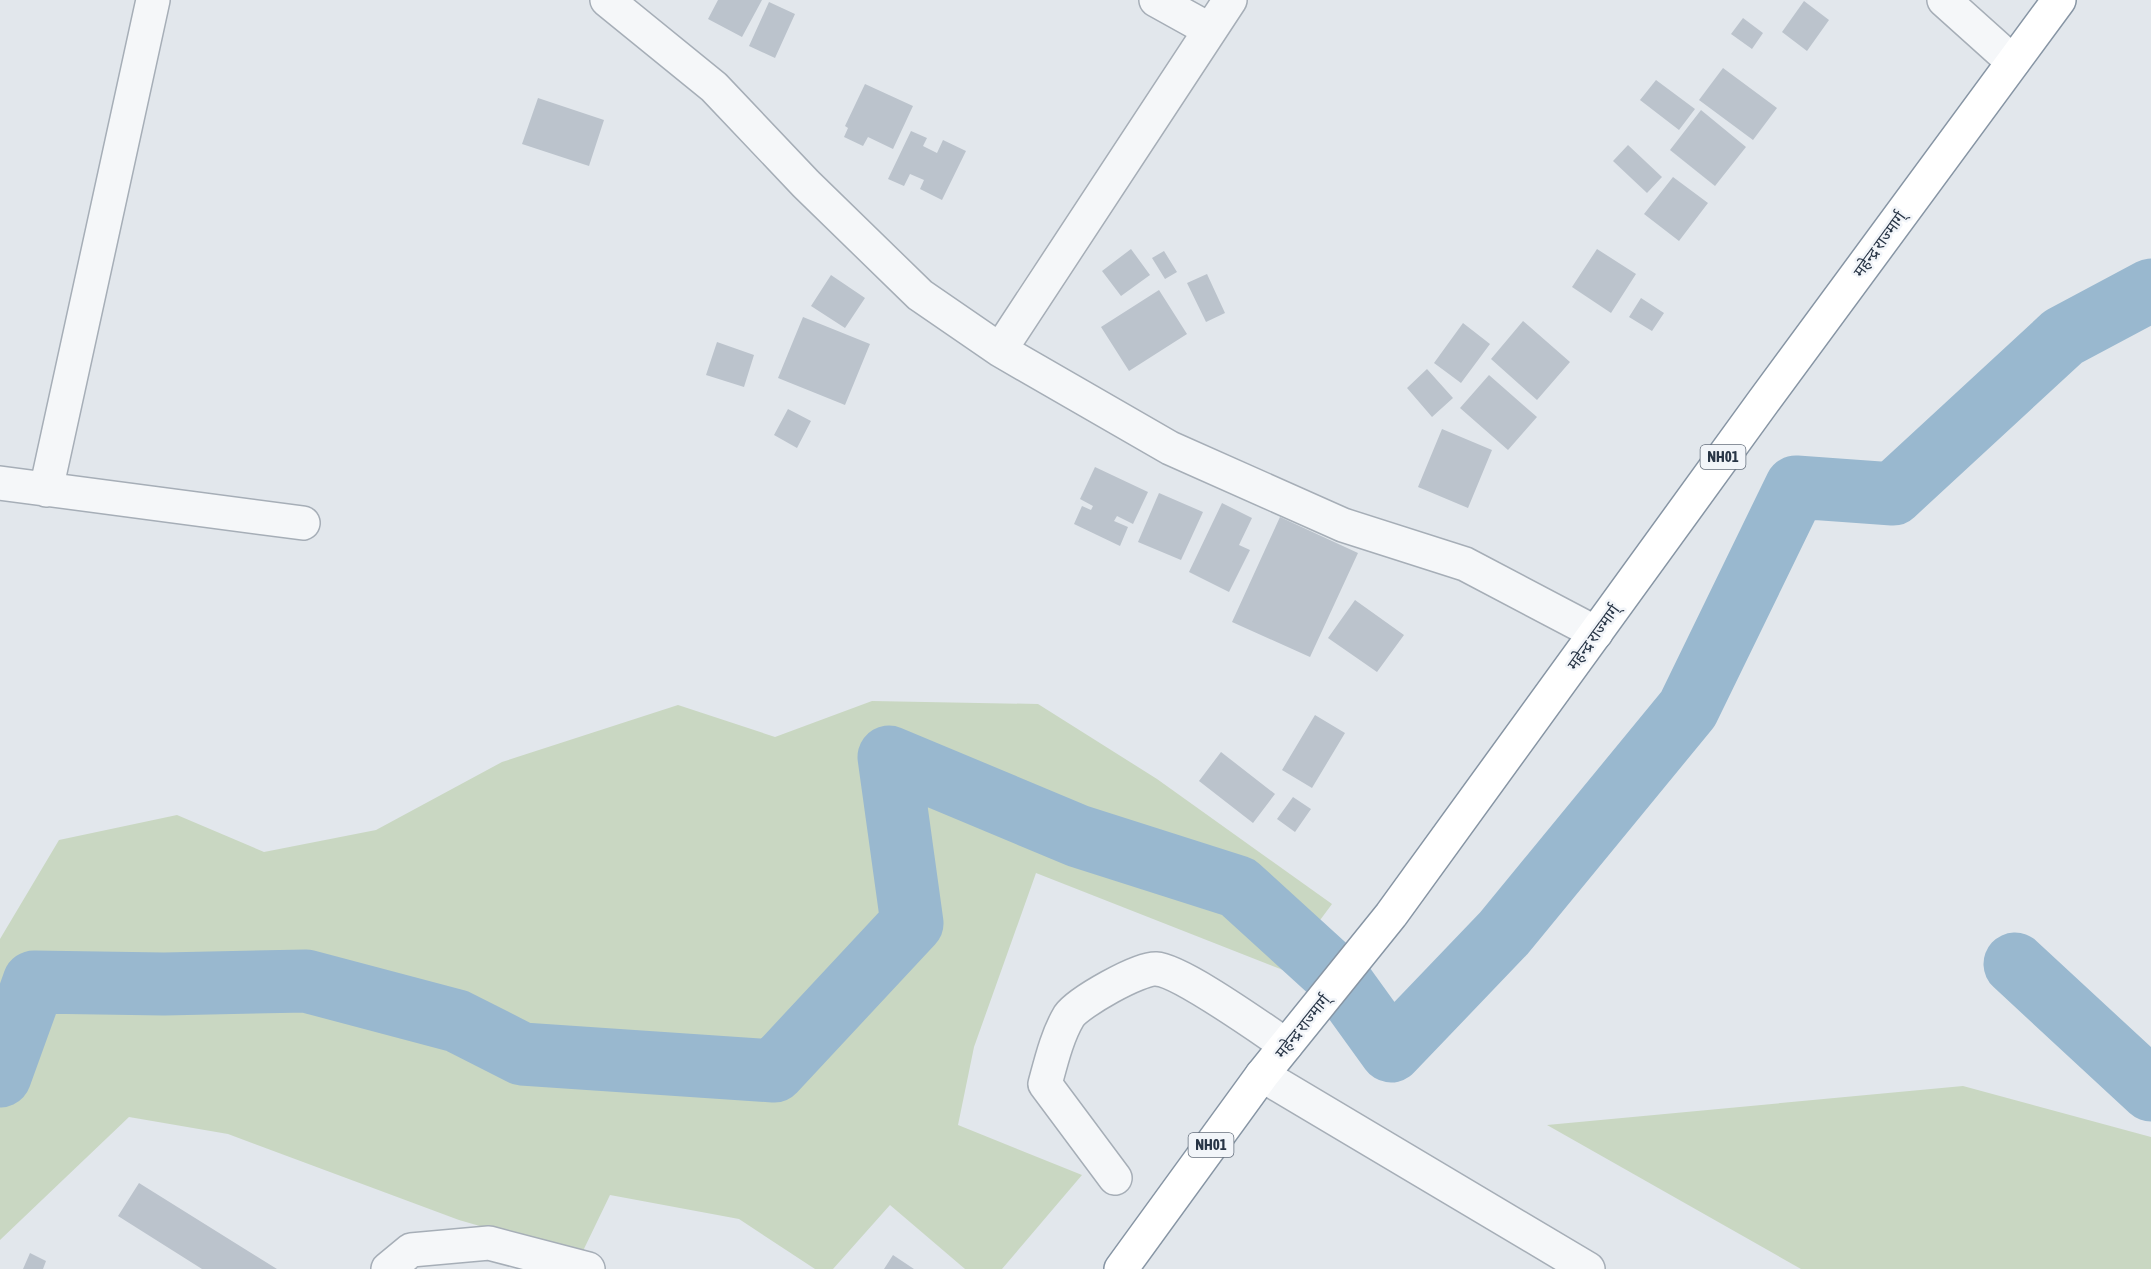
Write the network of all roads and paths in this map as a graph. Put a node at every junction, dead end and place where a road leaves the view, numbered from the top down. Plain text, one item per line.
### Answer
1 (153, 0) edge
2 (607, 0) edge
3 (1156, 0) edge
4 (1230, 0) edge
5 (1944, 0) edge
6 (2059, 0) edge
7 (1210, 30) junction
8 (2013, 62) junction
9 (1000, 350) junction
10 (0, 483) edge
11 (46, 490) junction
12 (303, 523) dead end
13 (1596, 633) junction
14 (1295, 1034) junction
15 (1262, 1075) junction
16 (1114, 1178) dead end
17 (388, 1269) edge
18 (588, 1269) edge
19 (1120, 1269) edge
20 (1588, 1269) edge

1 - 11 street
2 - 9 street
3 - 7 street
4 - 7 street
5 - 8 street
6 - 8 highway, महेन्द्र राज्मार्ग् / NH01
7 - 9 street
8 - 13 highway, महेन्द्र राज्मार्ग् / NH01
9 - 13 street
10 - 11 street
11 - 12 street
13 - 14 highway, महेन्द्र राज्मार्ग् / NH01
14 - 15 highway, महेन्द्र राज्मार्ग् / NH01
14 - 16 street
15 - 19 highway, महेन्द्र राज्मार्ग् / NH01
15 - 20 street
17 - 18 street

